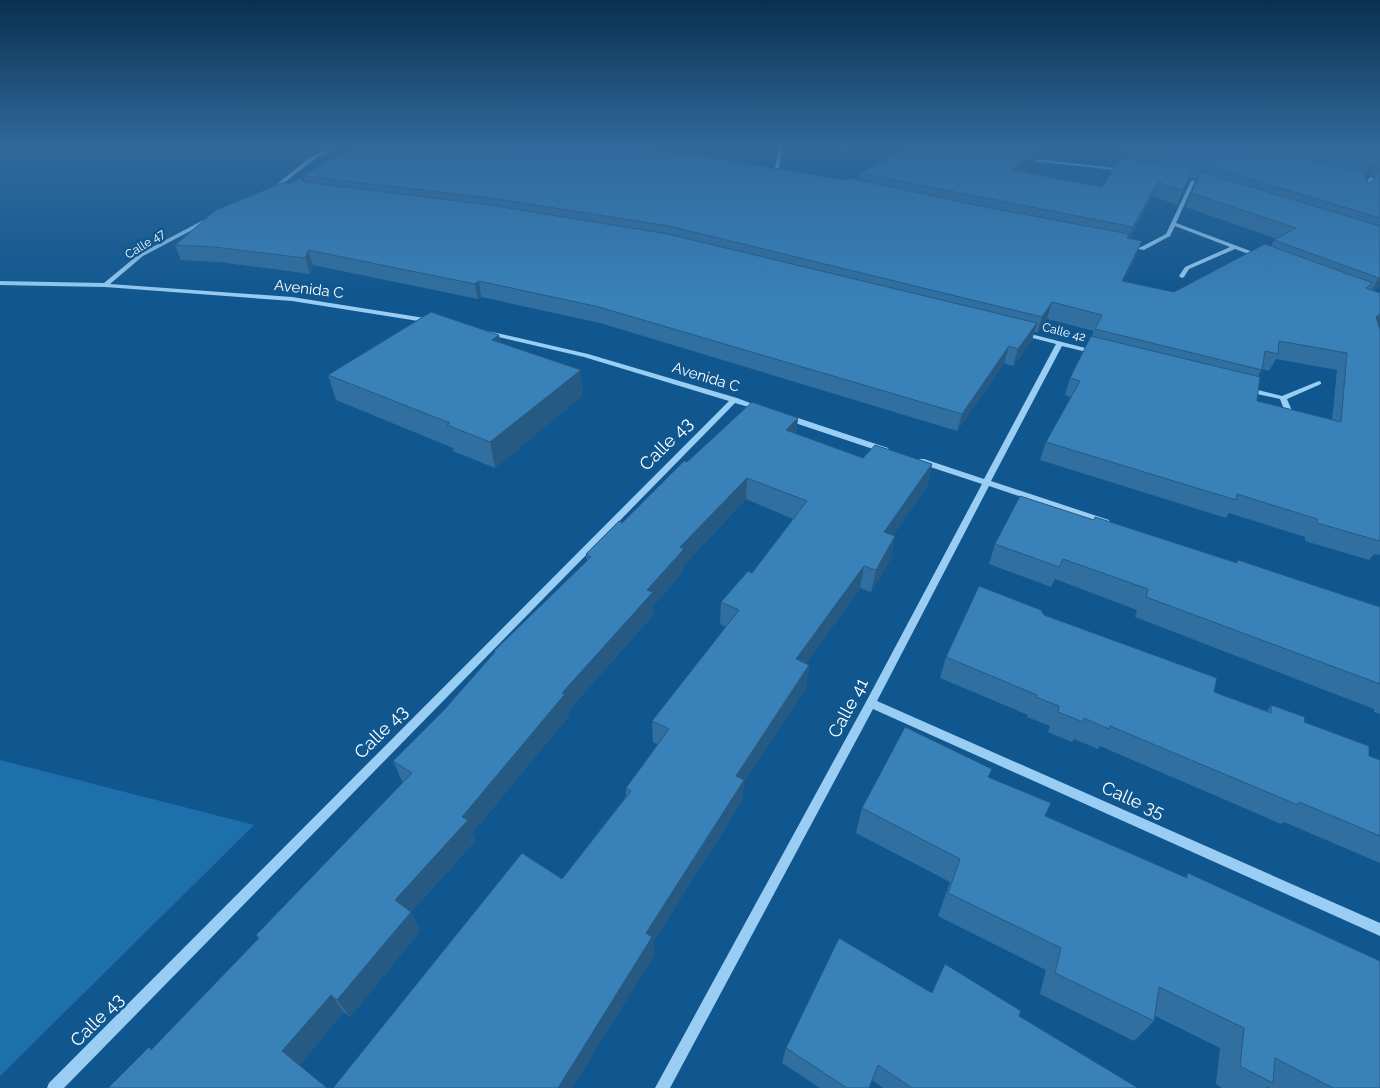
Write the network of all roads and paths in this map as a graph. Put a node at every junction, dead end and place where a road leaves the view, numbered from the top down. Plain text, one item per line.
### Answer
1 (1186, 197) edge
2 (221, 213) edge
3 (1173, 224) junction
4 (1122, 245) edge
5 (1234, 246) junction
6 (1270, 260) edge
7 (1182, 276) dead end
8 (0, 283) edge
9 (105, 285) junction
10 (436, 322) edge
11 (1012, 331) edge
12 (483, 332) edge
13 (1060, 343) junction
14 (1106, 354) edge
15 (1319, 383) dead end
16 (1237, 387) edge
17 (1284, 398) junction
18 (734, 400) junction
19 (772, 412) edge
20 (781, 416) edge
21 (1293, 422) edge
22 (893, 452) edge
23 (912, 458) edge
24 (987, 483) junction
25 (1118, 526) edge
26 (871, 703) junction
27 (1380, 930) edge
28 (54, 1088) edge
29 (662, 1088) edge

1 - 3 street
2 - 9 street, Calle 47
3 - 4 street
3 - 5 street
5 - 6 street
5 - 7 street
8 - 9 street, Avenida C
9 - 10 street, Avenida C
11 - 13 street, Calle 42
12 - 18 street, Avenida C
13 - 14 street, Calle 42
13 - 24 street, Calle 41
15 - 17 street
16 - 17 street
17 - 21 street
18 - 19 street, Avenida C
18 - 28 street, Calle 43
20 - 22 street
23 - 24 street
24 - 25 street
24 - 26 street, Calle 41
26 - 27 street, Calle 35
26 - 29 street, Calle 41

